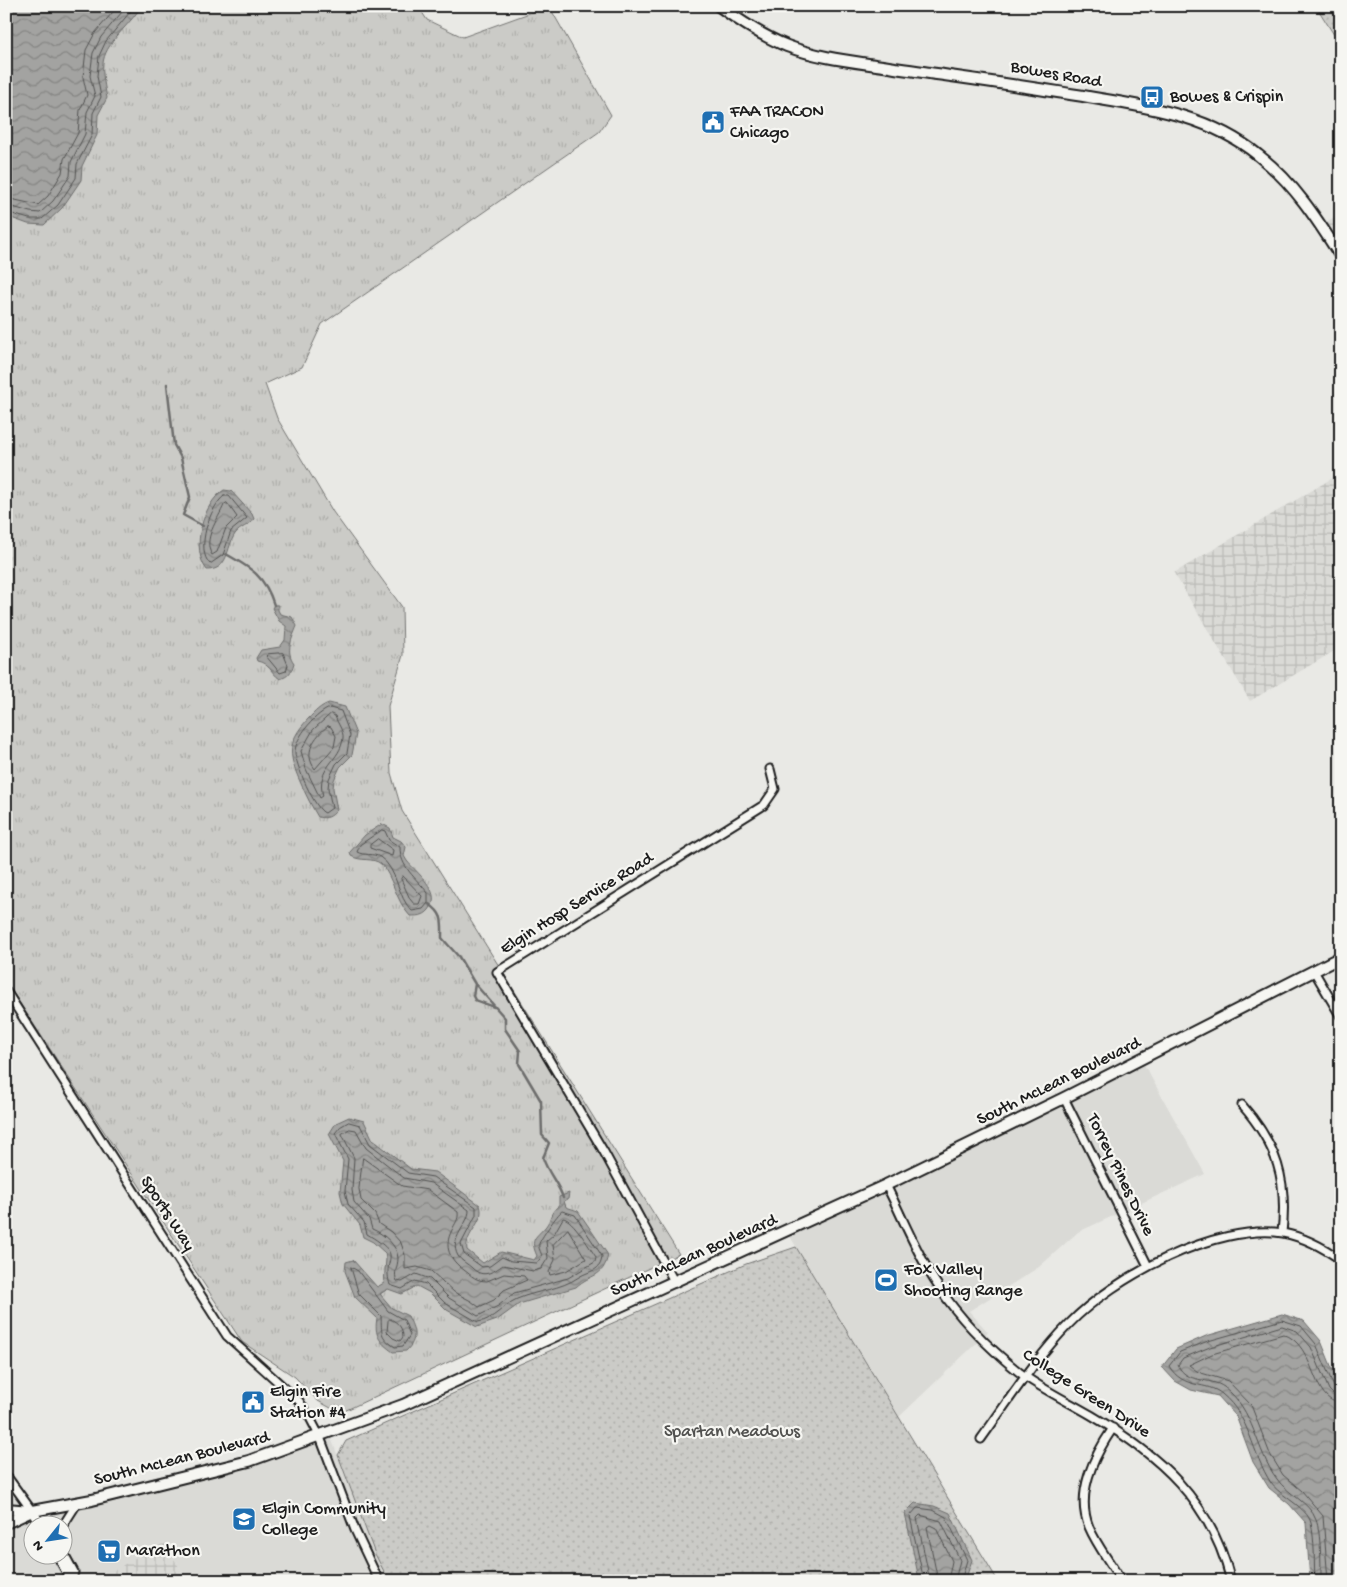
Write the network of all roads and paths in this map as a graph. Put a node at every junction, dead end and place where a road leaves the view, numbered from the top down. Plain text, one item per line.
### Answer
1 (719, 6) edge
2 (1341, 257) edge
3 (770, 769) dead end
4 (1341, 957) edge
5 (1314, 971) junction
6 (6, 992) edge
7 (1341, 1017) edge
8 (1064, 1098) junction
9 (1242, 1105) dead end
10 (886, 1185) junction
11 (1282, 1233) junction
12 (1341, 1260) edge
13 (1148, 1266) junction
14 (675, 1283) junction
15 (1026, 1376) junction
16 (1112, 1428) junction
17 (320, 1437) junction
18 (981, 1439) dead end
19 (6, 1475) edge
20 (78, 1502) junction
21 (6, 1509) edge
22 (32, 1511) junction
23 (34, 1514) edge
24 (70, 1514) edge
25 (6, 1523) edge
26 (63, 1564) edge
27 (70, 1564) edge
28 (72, 1581) edge
29 (379, 1581) edge
30 (1121, 1581) edge
31 (1231, 1581) edge

1 - 2 main road, Bowes Road
3 - 14 street, Elgin Hosp Service Road
4 - 5 main road, South McLean Boulevard
5 - 7 street
5 - 8 main road, South McLean Boulevard
6 - 17 street, Sports Way
8 - 10 main road, South McLean Boulevard
8 - 13 street, Torrey Pines Drive
9 - 11 street
10 - 14 main road, South McLean Boulevard
10 - 15 street, College Green Drive
11 - 12 street
11 - 13 street
13 - 15 street
14 - 17 main road, South McLean Boulevard
15 - 16 street, College Green Drive
15 - 18 street
16 - 30 street
16 - 31 street, College Green Drive
17 - 20 main road, South McLean Boulevard
17 - 29 street, Sports Way
19 - 22 street
20 - 22 main road, South McLean Boulevard
20 - 24 street
21 - 22 main road, South McLean Boulevard
22 - 23 street
22 - 25 main road, South McLean Boulevard
26 - 28 street
27 - 28 street

